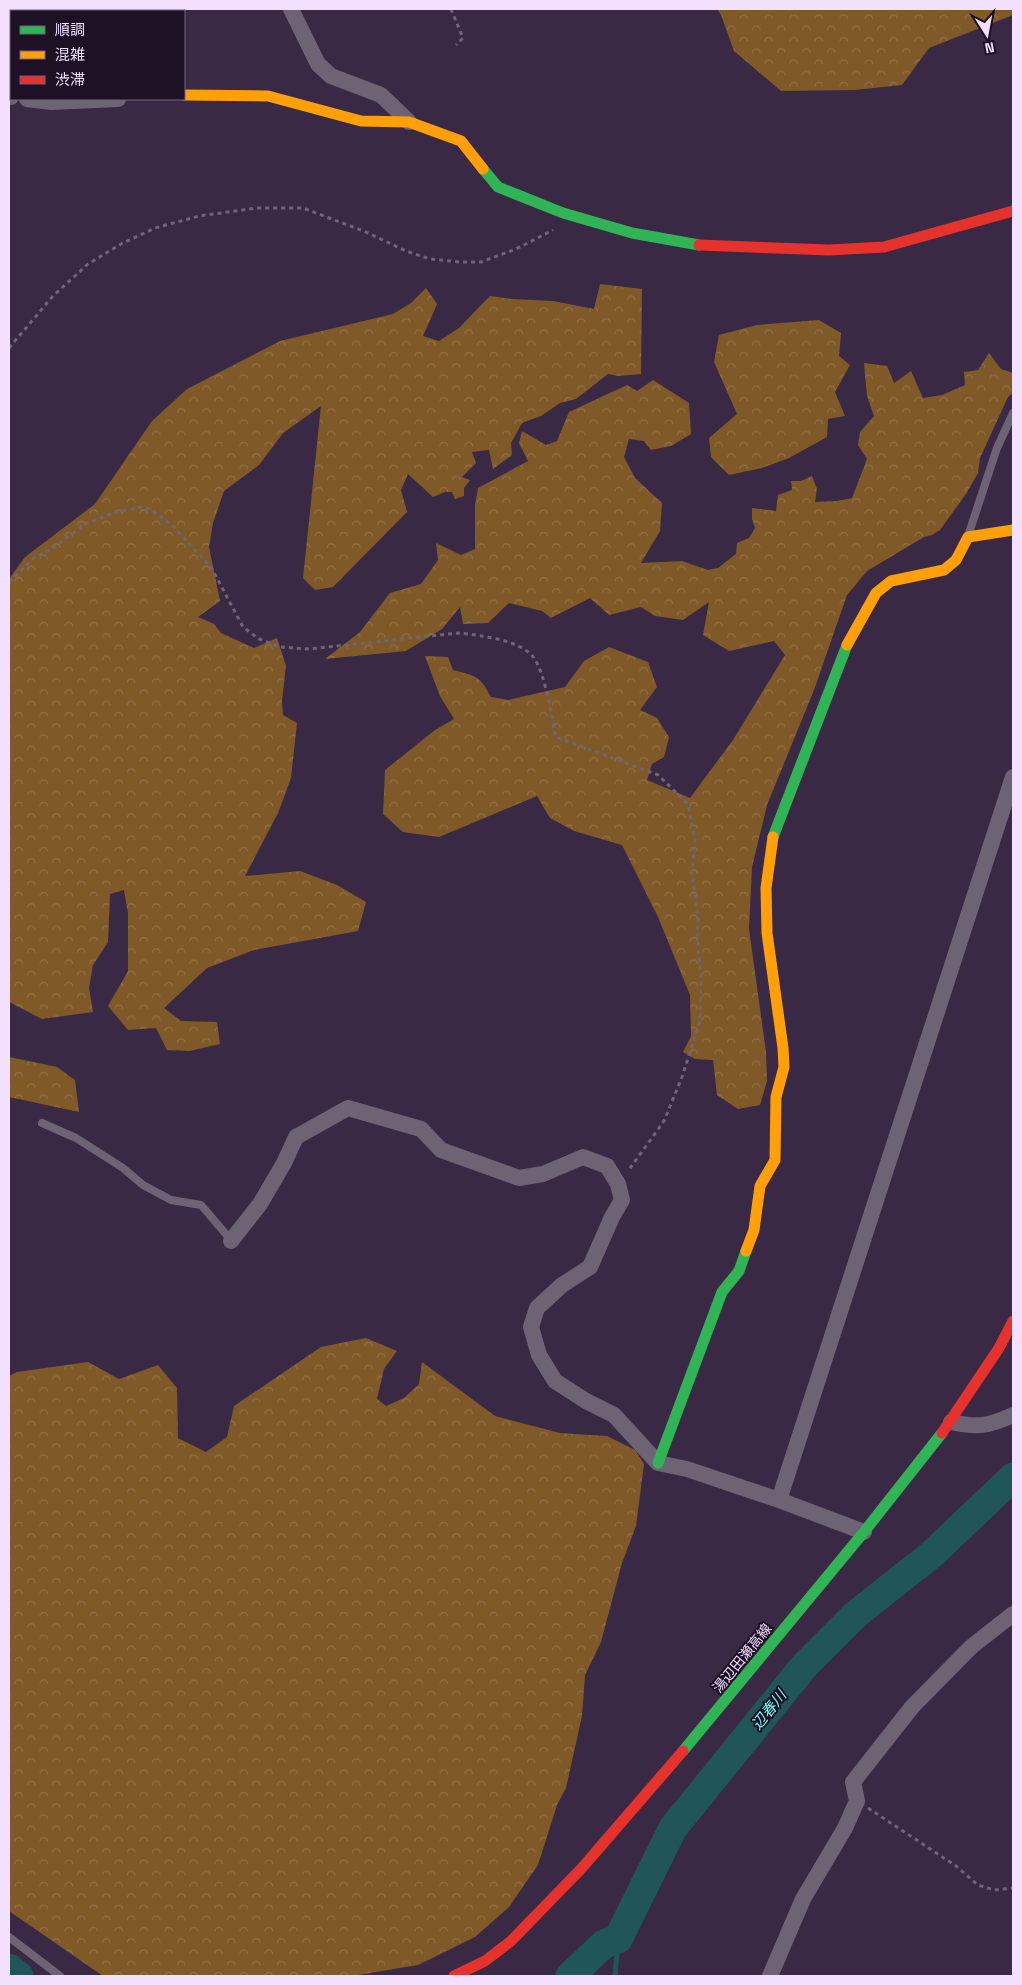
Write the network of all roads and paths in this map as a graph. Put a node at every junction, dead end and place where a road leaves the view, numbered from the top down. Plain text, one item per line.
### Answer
1 (291, 9) edge
2 (451, 9) edge
3 (456, 46) dead end
4 (185, 95) edge
5 (35, 100) edge
6 (96, 100) edge
7 (409, 122) junction
8 (1013, 211) edge
9 (563, 213) junction
10 (9, 348) edge
11 (1013, 413) edge
12 (1013, 530) edge
13 (968, 537) junction
14 (9, 582) edge
15 (1013, 777) edge
16 (42, 1123) dead end
17 (618, 1184) junction
18 (232, 1240) joint
19 (1013, 1322) edge
20 (1013, 1415) edge
21 (951, 1422) junction
22 (658, 1463) junction
23 (779, 1500) junction
24 (864, 1532) junction
25 (1013, 1614) edge
26 (858, 1801) junction
27 (1013, 1888) edge
28 (9, 1937) edge
29 (60, 1976) edge
30 (454, 1976) edge
31 (770, 1976) edge

1 - 7 street
2 - 3 path
4 - 7 street
5 - 6 street
7 - 9 street
8 - 9 street
9 - 10 path
11 - 13 lane
12 - 13 street
13 - 22 street
14 - 17 path
15 - 23 street
16 - 18 lane
17 - 18 street
17 - 22 street
19 - 21 street, 湯辺田瀬高線
20 - 21 street
21 - 24 street, 湯辺田瀬高線
22 - 23 street
23 - 24 street
24 - 30 street, 湯辺田瀬高線
25 - 26 street
26 - 27 path
26 - 31 street
28 - 29 lane

